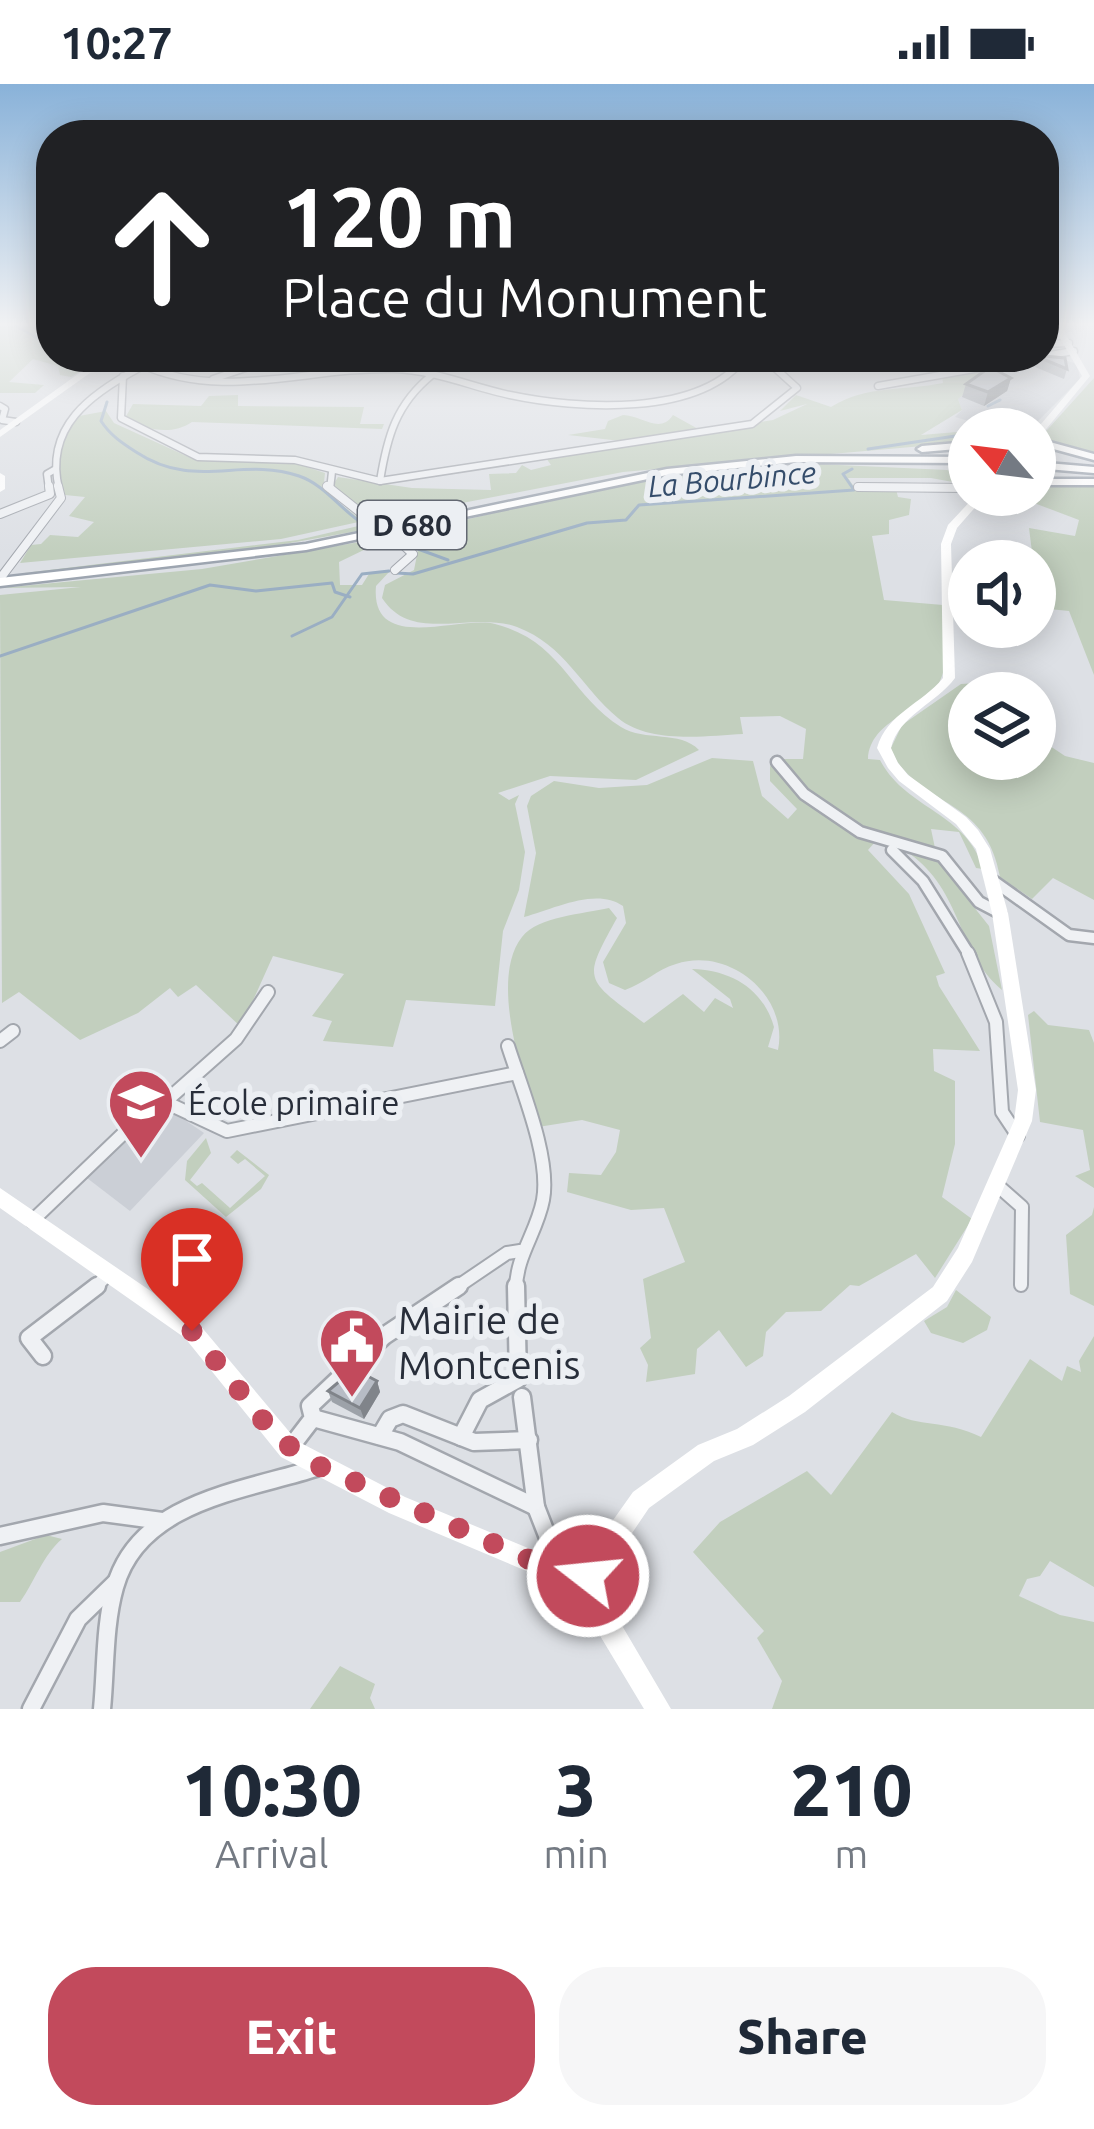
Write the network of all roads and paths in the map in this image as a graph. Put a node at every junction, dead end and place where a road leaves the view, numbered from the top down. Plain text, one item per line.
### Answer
1 (44, 402) edge
2 (91, 402) edge
3 (122, 402) edge
4 (401, 402) edge
5 (603, 402) edge
6 (647, 402) edge
7 (780, 402) edge
8 (0, 406) edge
9 (16, 422) junction
10 (0, 434) edge
11 (1056, 445) edge
12 (948, 447) edge
13 (1094, 457) edge
14 (823, 458) junction
15 (948, 460) edge
16 (1056, 467) edge
17 (54, 470) junction
18 (1094, 470) edge
19 (948, 471) edge
20 (332, 472) junction
21 (0, 476) edge
22 (380, 482) junction
23 (1056, 482) edge
24 (1094, 482) edge
25 (858, 487) dead end
26 (948, 488) edge
27 (0, 489) edge
28 (0, 514) edge
29 (964, 516) edge
30 (380, 527) dead end
31 (398, 540) dead end
32 (395, 570) dead end
33 (1, 579) edge
34 (778, 762) dead end
35 (892, 850) dead end
36 (992, 880) junction
37 (1000, 914) junction
38 (1094, 938) edge
39 (268, 992) dead end
40 (13, 1031) dead end
41 (0, 1041) edge
42 (508, 1046) dead end
43 (517, 1073) junction
44 (165, 1102) junction
45 (1018, 1136) junction
46 (997, 1185) junction
47 (0, 1197) edge
48 (32, 1221) junction
49 (520, 1251) junction
50 (108, 1274) junction
51 (1021, 1285) dead end
52 (43, 1356) dead end
53 (522, 1397) dead end
54 (313, 1418) junction
55 (380, 1436) junction
56 (461, 1437) junction
57 (529, 1440) junction
58 (290, 1449) junction
59 (320, 1466) junction
60 (536, 1507) junction
61 (162, 1521) junction
62 (0, 1536) edge
63 (575, 1575) junction
64 (116, 1583) junction
65 (31, 1709) edge
66 (102, 1709) edge
67 (658, 1709) edge

1 - 9 main road
2 - 17 street
3 - 20 street
4 - 22 street
5 - 6 street
7 - 22 street
8 - 9 street
9 - 10 main road
11 - 13 main road
12 - 14 main road
14 - 15 main road, D 680
14 - 19 main road
14 - 33 main road, D 680
16 - 18 main road
17 - 28 street
17 - 33 street
20 - 22 street
20 - 30 street
21 - 27 main road
23 - 24 main road
25 - 26 street
29 - 36 main road
31 - 32 street
34 - 37 street
35 - 45 street
36 - 37 main road
36 - 38 street
37 - 45 main road
39 - 44 street
40 - 41 street
42 - 43 street
43 - 44 street
43 - 49 street
44 - 48 street
45 - 46 main road
46 - 51 street
46 - 63 main road
47 - 48 main road
48 - 50 main road
49 - 54 street
49 - 56 street
50 - 52 street
50 - 58 main road
53 - 57 street
54 - 55 street
54 - 58 street
55 - 56 street
55 - 60 street
56 - 57 street
57 - 60 street
58 - 59 main road
59 - 61 street
59 - 63 main road
60 - 63 street
61 - 62 street
61 - 64 street
63 - 67 main road
64 - 65 street
64 - 66 street

